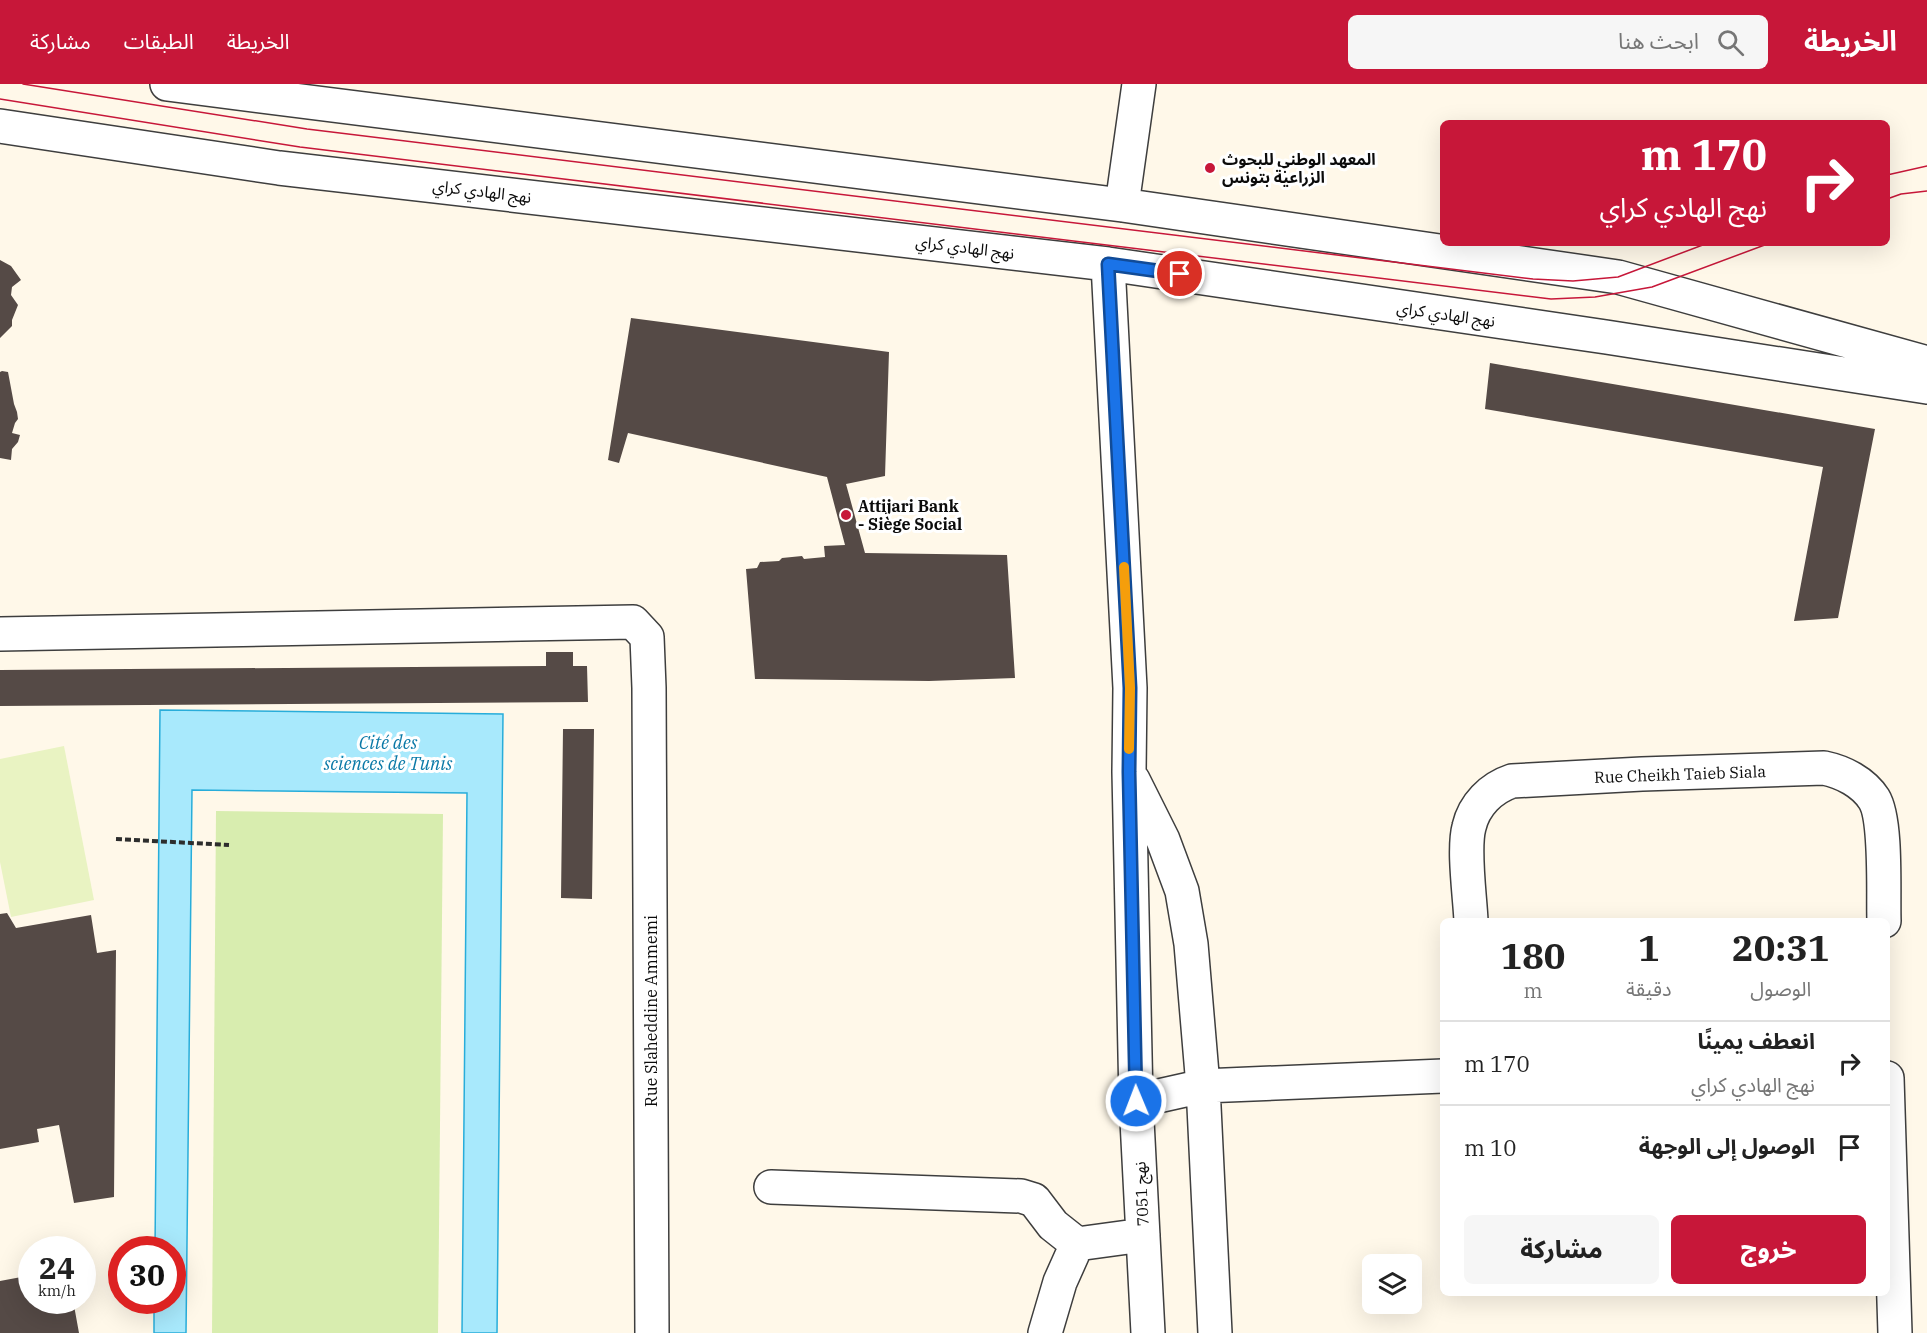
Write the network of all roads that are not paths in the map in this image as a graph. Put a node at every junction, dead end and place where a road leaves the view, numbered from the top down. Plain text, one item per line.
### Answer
1 (167, 84) edge
2 (1139, 84) edge
3 (0, 126) edge
4 (1122, 205) junction
5 (1108, 264) junction
6 (1927, 363) edge
7 (1927, 387) edge
8 (0, 633) edge
9 (1129, 772) junction
10 (1471, 918) edge
11 (1884, 918) edge
12 (1440, 1076) edge
13 (1203, 1086) junction
14 (1136, 1101) junction
15 (1890, 1174) edge
16 (771, 1187) dead end
17 (1143, 1235) junction
18 (1077, 1244) junction
19 (652, 1333) edge
20 (1045, 1333) edge
21 (1148, 1333) edge
22 (1215, 1333) edge
23 (1895, 1333) edge

1 - 4 street
2 - 4 street
3 - 5 street, نهج الهادي كراي
4 - 6 street
5 - 7 street, نهج الهادي كراي
5 - 9 street, نهج 7051
8 - 19 street, Rue Slaheddine Ammemi
9 - 13 street
9 - 14 street, نهج 7051
10 - 11 street, Rue Cheikh Taieb Siala
12 - 13 street
13 - 14 street
13 - 22 street
14 - 17 street, نهج 7051
15 - 23 street
16 - 18 street
17 - 18 street
17 - 21 street, نهج 7051
18 - 20 street

